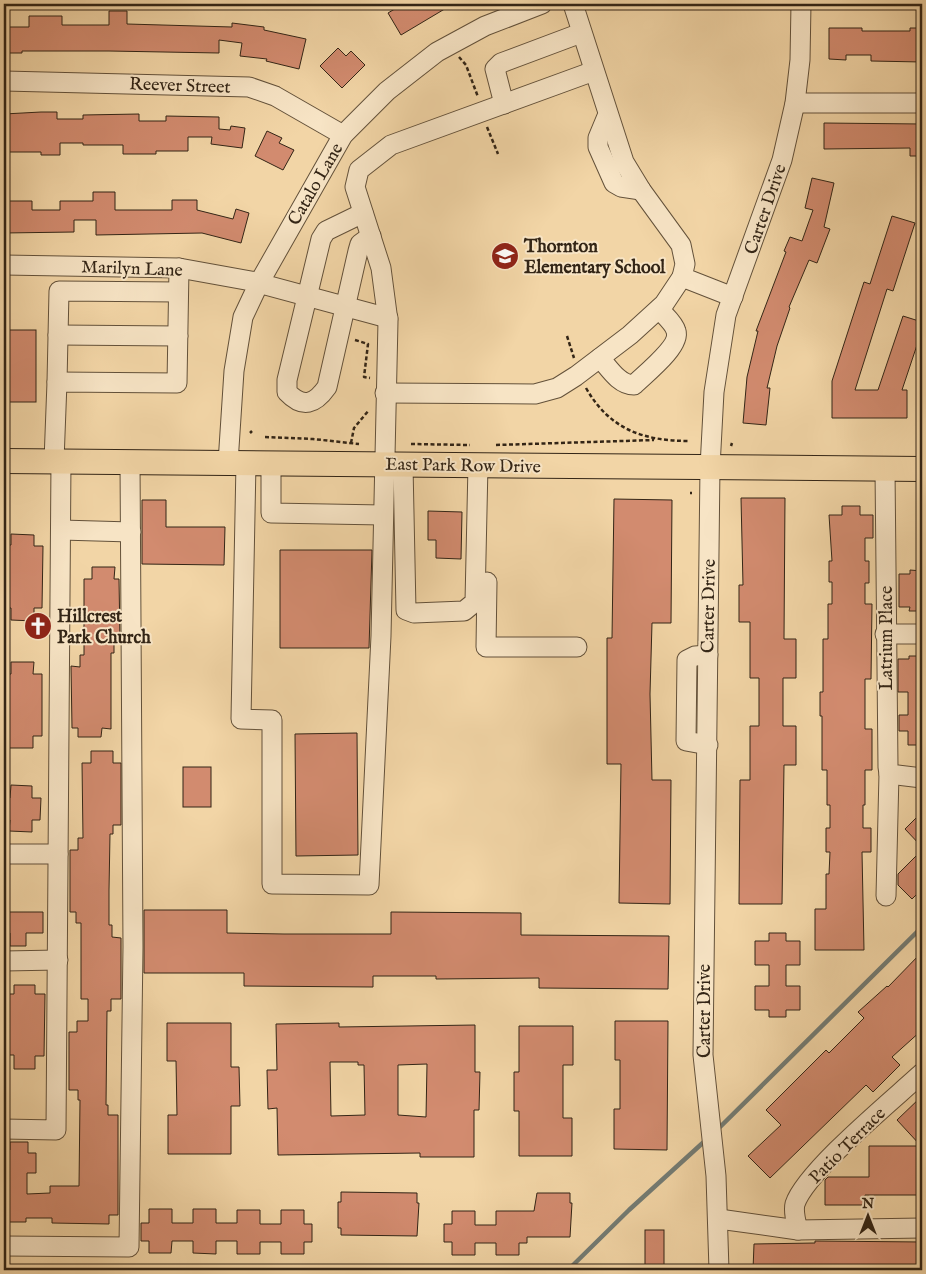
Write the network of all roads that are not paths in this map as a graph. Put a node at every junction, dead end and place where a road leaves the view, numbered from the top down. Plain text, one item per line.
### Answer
1 (542, 4) edge
2 (573, 4) edge
3 (801, 4) edge
4 (581, 33) junction
5 (594, 71) junction
6 (4, 81) edge
7 (922, 102) edge
8 (795, 103) junction
9 (504, 104) junction
10 (343, 135) junction
11 (363, 213) junction
12 (371, 236) junction
13 (4, 265) edge
14 (179, 268) junction
15 (682, 277) junction
16 (259, 283) junction
17 (178, 292) junction
18 (733, 297) junction
19 (308, 298) junction
20 (346, 308) junction
21 (659, 309) junction
22 (388, 318) junction
23 (58, 335) junction
24 (178, 336) junction
25 (600, 358) junction
26 (57, 382) junction
27 (378, 389) junction
28 (484, 455) junction
29 (399, 458) junction
30 (4, 461) edge
31 (57, 461) junction
32 (130, 462) junction
33 (237, 463) junction
34 (271, 463) junction
35 (710, 467) junction
36 (885, 469) junction
37 (922, 470) edge
38 (383, 515) junction
39 (61, 530) junction
40 (131, 532) junction
41 (886, 634) junction
42 (922, 634) edge
43 (577, 648) dead end
44 (889, 774) junction
45 (922, 778) edge
46 (4, 854) edge
47 (58, 854) junction
48 (886, 896) dead end
49 (58, 960) junction
50 (4, 961) edge
51 (922, 1073) edge
52 (4, 1129) edge
53 (719, 1219) junction
54 (922, 1228) edge
55 (798, 1230) junction
56 (4, 1246) edge
57 (719, 1270) edge

1 - 10 street, Catalo Lane
2 - 4 street
3 - 8 street, Carter Drive
4 - 5 street
4 - 9 street
5 - 9 street
5 - 15 street
6 - 10 street, Reever Street
7 - 8 street
8 - 18 street, Carter Drive
9 - 11 street
10 - 16 street, Catalo Lane
11 - 12 street
11 - 19 street
12 - 20 street
12 - 22 street
13 - 14 street, Marilyn Lane
14 - 16 street, Marilyn Lane
14 - 17 street
15 - 18 street
15 - 21 street
16 - 19 street, Marilyn Lane
16 - 33 street, Catalo Lane
17 - 23 street
17 - 24 street
18 - 35 street, Carter Drive
19 - 20 street, Marilyn Lane
19 - 20 street
20 - 22 street, Marilyn Lane
21 - 25 street
21 - 25 street
22 - 27 street
23 - 24 street
23 - 26 street
24 - 26 street
25 - 27 street
26 - 31 street
27 - 29 street
28 - 29 main road, East Park Row Drive
28 - 29 street
28 - 35 main road, East Park Row Drive
28 - 43 street
29 - 34 main road, East Park Row Drive
29 - 38 street
30 - 31 main road, East Park Row Drive
31 - 32 main road, East Park Row Drive
31 - 39 street
32 - 33 main road, East Park Row Drive
32 - 40 street
33 - 34 main road, East Park Row Drive
33 - 38 street, Catalo Lane
34 - 38 street
35 - 36 main road, East Park Row Drive
35 - 53 street, Carter Drive
36 - 37 main road, East Park Row Drive
36 - 41 street, Latrium Place
39 - 40 street
39 - 47 street
40 - 56 street
41 - 42 street
41 - 44 street, Latrium Place
44 - 45 street
44 - 48 street, Latrium Place
46 - 47 street
47 - 49 street
49 - 50 street
49 - 52 street
51 - 55 street, Patio Terrace
53 - 55 street
53 - 57 street, Carter Drive
54 - 55 street

